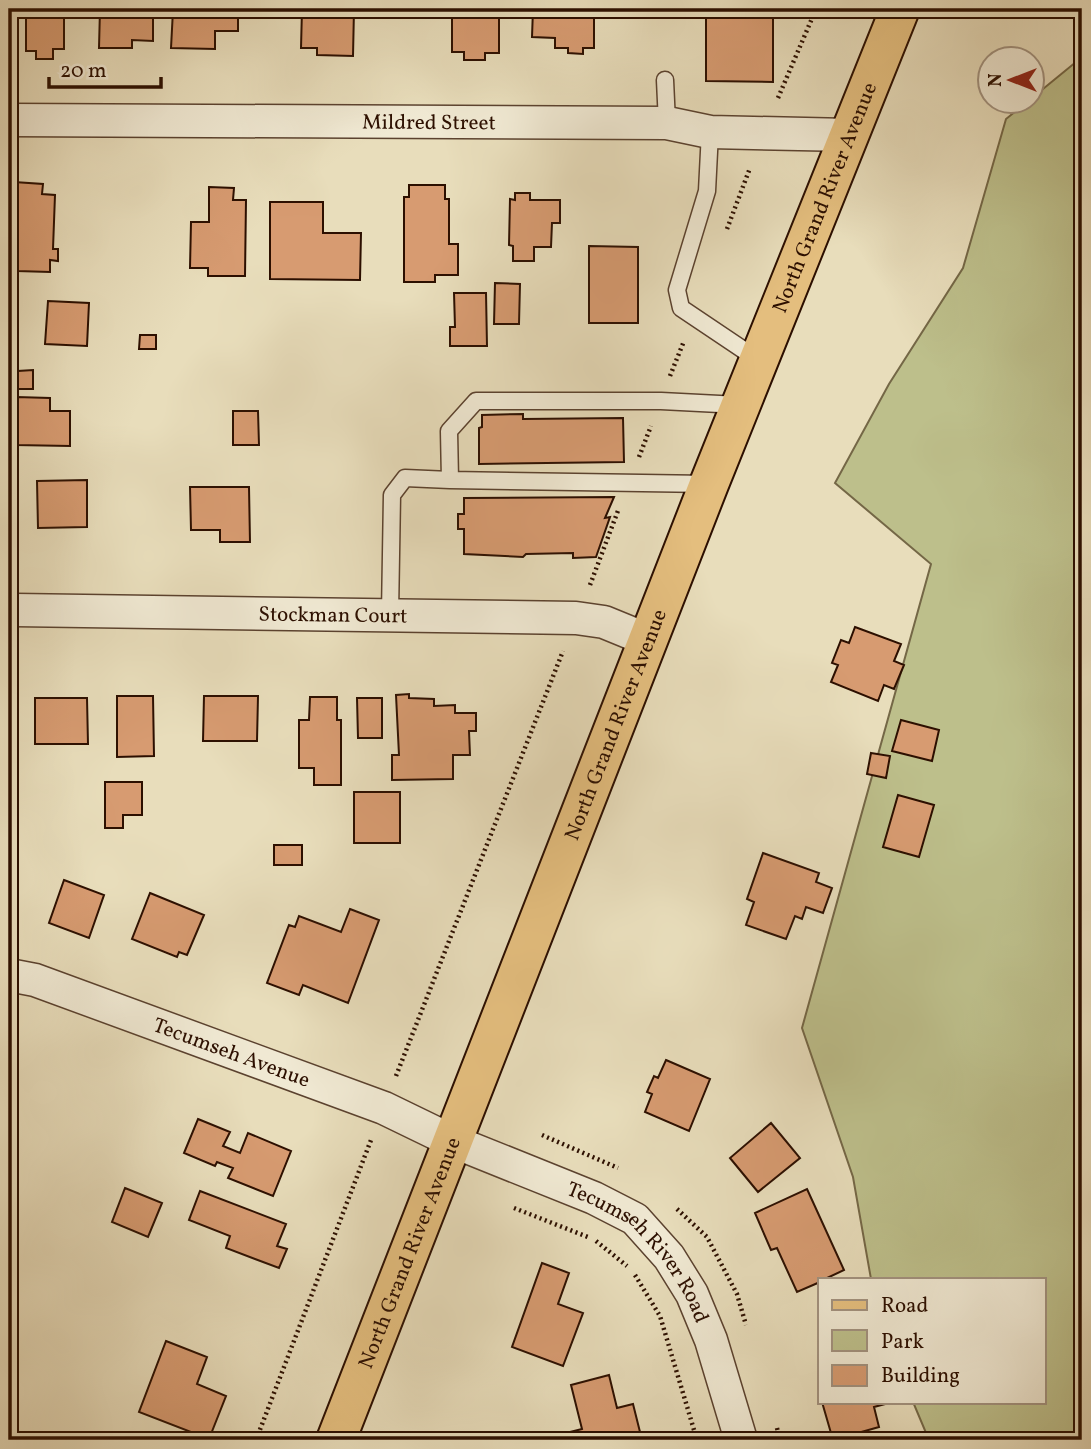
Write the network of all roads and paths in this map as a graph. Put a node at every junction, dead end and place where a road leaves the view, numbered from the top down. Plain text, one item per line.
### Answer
1 (816, 9) edge
2 (900, 9) edge
3 (664, 80) dead end
4 (9, 120) edge
5 (667, 123) junction
6 (710, 132) junction
7 (764, 133) junction
8 (849, 135) junction
9 (726, 231) dead end
10 (693, 317) junction
11 (760, 361) junction
12 (661, 401) junction
13 (741, 405) junction
14 (450, 480) junction
15 (629, 483) junction
16 (709, 484) junction
17 (15, 610) dead end
18 (390, 614) junction
19 (576, 618) junction
20 (648, 640) junction
21 (9, 975) edge
22 (384, 1108) junction
23 (452, 1141) junction
24 (514, 1208) dead end
25 (256, 1440) edge
26 (336, 1440) edge
27 (697, 1440) edge
28 (741, 1440) edge

1 - 7 path
2 - 8 main road, North Grand River Avenue
3 - 5 lane
4 - 5 street, Mildred Street
5 - 6 street, Mildred Street
6 - 7 street, Mildred Street
6 - 10 lane
7 - 8 street, Mildred Street
7 - 9 path
8 - 11 main road, North Grand River Avenue
10 - 11 lane
10 - 12 path
11 - 13 main road, North Grand River Avenue
12 - 13 lane
12 - 14 lane
12 - 15 path
13 - 16 main road, North Grand River Avenue
14 - 15 lane
14 - 18 lane
15 - 16 lane
15 - 19 path
16 - 20 main road, North Grand River Avenue
17 - 18 street, Stockman Court
18 - 19 street, Stockman Court
19 - 20 street, Stockman Court
19 - 22 path
20 - 23 main road, North Grand River Avenue
21 - 22 street, Tecumseh Avenue
22 - 23 street, Tecumseh Avenue
22 - 25 path
23 - 26 main road, North Grand River Avenue
23 - 28 street, Tecumseh River Road
24 - 27 path

